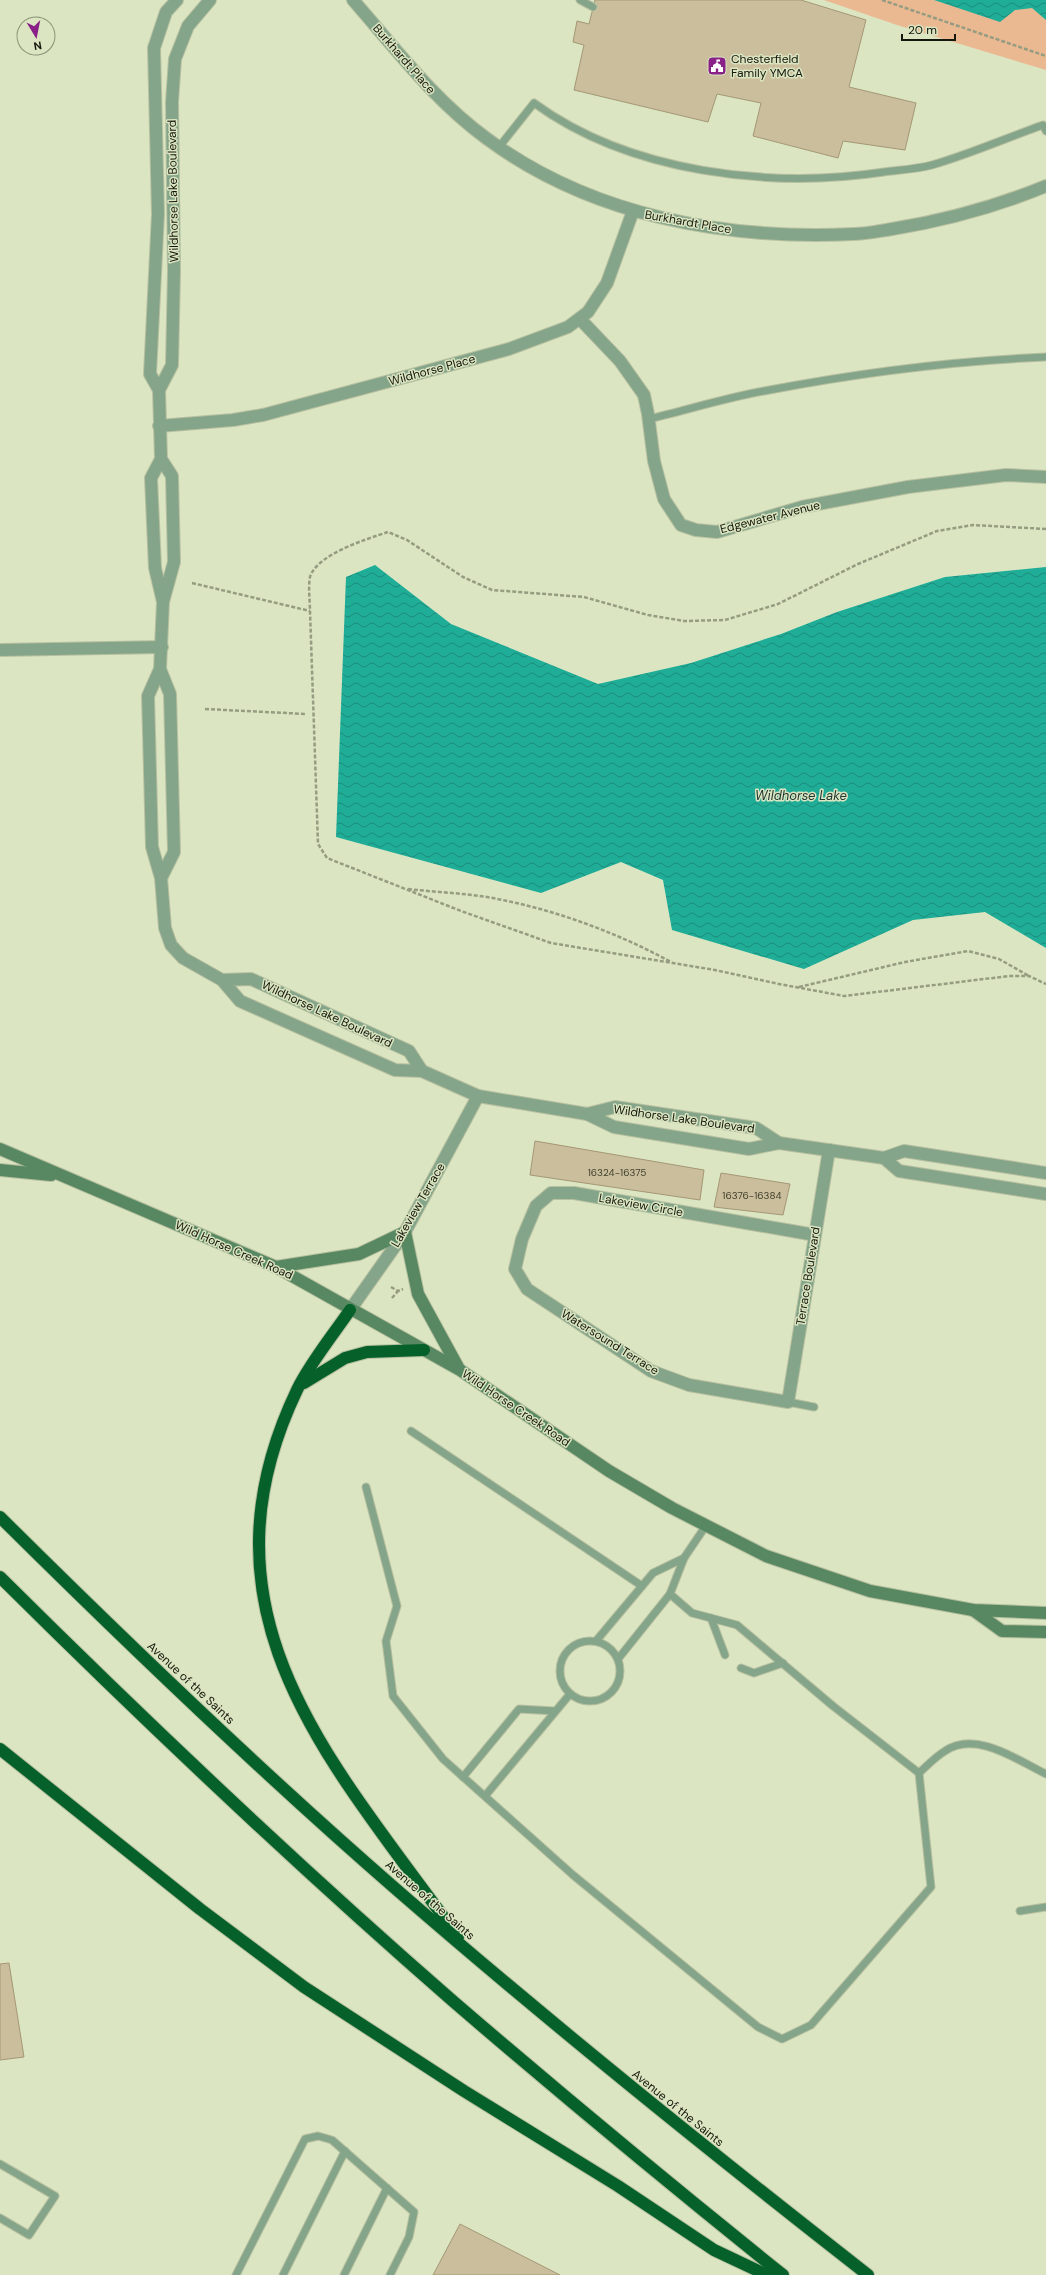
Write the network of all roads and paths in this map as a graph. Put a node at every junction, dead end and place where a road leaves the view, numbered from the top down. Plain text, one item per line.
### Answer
1 (177, 0) edge
2 (210, 0) edge
3 (353, 0) edge
4 (580, 0) edge
5 (882, 0) edge
6 (593, 7) dead end
7 (1046, 56) edge
8 (1046, 131) edge
9 (499, 146) junction
10 (1046, 186) edge
11 (633, 211) junction
12 (580, 319) junction
13 (1046, 357) edge
14 (159, 390) junction
15 (649, 419) junction
16 (159, 426) junction
17 (161, 459) junction
18 (1046, 477) edge
19 (1046, 529) edge
20 (192, 583) dead end
21 (163, 602) junction
22 (310, 611) junction
23 (162, 647) junction
24 (0, 650) edge
25 (160, 669) junction
26 (204, 709) dead end
27 (306, 714) dead end
28 (160, 878) junction
29 (404, 888) junction
30 (673, 963) junction
31 (1029, 976) junction
32 (222, 980) junction
33 (1046, 984) edge
34 (798, 988) junction
35 (422, 1071) junction
36 (478, 1096) junction
37 (587, 1114) junction
38 (780, 1143) junction
39 (0, 1149) edge
40 (829, 1150) junction
41 (884, 1158) junction
42 (0, 1170) edge
43 (1046, 1173) edge
44 (62, 1176) junction
45 (1046, 1194) edge
46 (405, 1232) junction
47 (815, 1235) junction
48 (276, 1267) junction
49 (515, 1269) joint
50 (391, 1286) dead end
51 (404, 1289) dead end
52 (398, 1291) junction
53 (392, 1298) dead end
54 (350, 1310) junction
55 (424, 1350) junction
56 (460, 1370) junction
57 (298, 1387) junction
58 (788, 1402) junction
59 (814, 1407) dead end
60 (411, 1431) dead end
61 (366, 1487) dead end
62 (0, 1517) edge
63 (705, 1527) junction
64 (684, 1558) junction
65 (0, 1577) edge
66 (642, 1586) junction
67 (670, 1594) junction
68 (973, 1610) junction
69 (1046, 1613) edge
70 (712, 1618) junction
71 (1046, 1632) edge
72 (596, 1641) junction
73 (725, 1655) dead end
74 (618, 1659) junction
75 (782, 1663) junction
76 (741, 1668) dead end
77 (570, 1694) junction
78 (555, 1712) junction
79 (0, 1749) edge
80 (919, 1773) junction
81 (1046, 1774) edge
82 (463, 1777) junction
83 (485, 1796) junction
84 (1046, 1906) edge
85 (1020, 1911) dead end
86 (469, 1952) junction
87 (345, 2151) junction
88 (0, 2164) edge
89 (387, 2188) junction
90 (0, 2218) edge
91 (236, 2275) edge
92 (283, 2275) edge
93 (344, 2275) edge
94 (390, 2275) edge
95 (766, 2275) edge
96 (783, 2275) edge
97 (868, 2275) edge

1 - 14 street, Wildhorse Lake Boulevard
2 - 14 street, Wildhorse Lake Boulevard
3 - 9 street, Burkhardt Place
4 - 6 lane
5 - 7 path
8 - 9 lane
9 - 11 street, Burkhardt Place
10 - 11 street, Burkhardt Place
11 - 12 street, Wildhorse Place
12 - 15 street, Edgewater Avenue
12 - 16 street, Wildhorse Place
13 - 15 lane
14 - 16 street, Wildhorse Lake Boulevard
15 - 18 street, Edgewater Avenue
16 - 17 street, Wildhorse Lake Boulevard
17 - 21 street, Wildhorse Lake Boulevard
17 - 21 street, Wildhorse Lake Boulevard
19 - 22 path
20 - 22 path
21 - 23 street, Wildhorse Lake Boulevard
22 - 29 path
23 - 24 street
23 - 25 street, Wildhorse Lake Boulevard
25 - 28 street, Wildhorse Lake Boulevard
25 - 28 street, Wildhorse Lake Boulevard
26 - 27 path
28 - 32 street, Wildhorse Lake Boulevard
29 - 30 path
29 - 30 path
30 - 34 path
31 - 33 path
31 - 34 path
31 - 34 path
32 - 35 street, Wildhorse Lake Boulevard
32 - 35 street, Wildhorse Lake Boulevard
35 - 36 street, Wildhorse Lake Boulevard
36 - 37 street, Wildhorse Lake Boulevard
36 - 46 street, Lakeview Terrace
37 - 38 street, Wildhorse Lake Boulevard
37 - 38 street, Wildhorse Lake Boulevard
38 - 40 street, Wildhorse Lake Boulevard
39 - 44 main road, Wild Horse Creek Road
40 - 41 street, Wildhorse Lake Boulevard
40 - 47 street, Terrace Boulevard
41 - 43 street, Wildhorse Lake Boulevard
41 - 45 street
42 - 44 main road
44 - 48 main road, Wild Horse Creek Road
46 - 48 main road
46 - 54 street, Lakeview Terrace
46 - 56 main road
47 - 49 street, Lakeview Circle
47 - 58 street, Terrace Boulevard
48 - 54 main road, Wild Horse Creek Road
49 - 58 street, Watersound Terrace
50 - 52 path
51 - 52 path
52 - 53 path
54 - 55 main road, Wild Horse Creek Road
54 - 57 highway
55 - 56 main road, Wild Horse Creek Road
55 - 57 highway
56 - 63 main road, Wild Horse Creek Road
57 - 86 highway
58 - 59 lane, Watersound Terrace
60 - 66 lane
61 - 82 lane
62 - 86 highway, Avenue of the Saints
63 - 64 lane
63 - 68 main road, Wild Horse Creek Road
64 - 66 lane
64 - 67 lane
65 - 96 highway
66 - 72 lane
67 - 70 lane
67 - 74 lane
68 - 69 main road, Wild Horse Creek Road
68 - 71 main road
70 - 73 lane
70 - 75 lane
72 - 74 lane
72 - 77 lane
74 - 77 lane
75 - 76 lane
75 - 80 lane
77 - 78 lane
78 - 82 lane
78 - 83 lane
79 - 95 highway
80 - 81 lane
80 - 83 lane
82 - 83 lane
84 - 85 lane
86 - 97 highway, Avenue of the Saints
87 - 89 lane
87 - 91 lane
87 - 92 lane
88 - 90 lane
89 - 93 lane
89 - 94 lane

